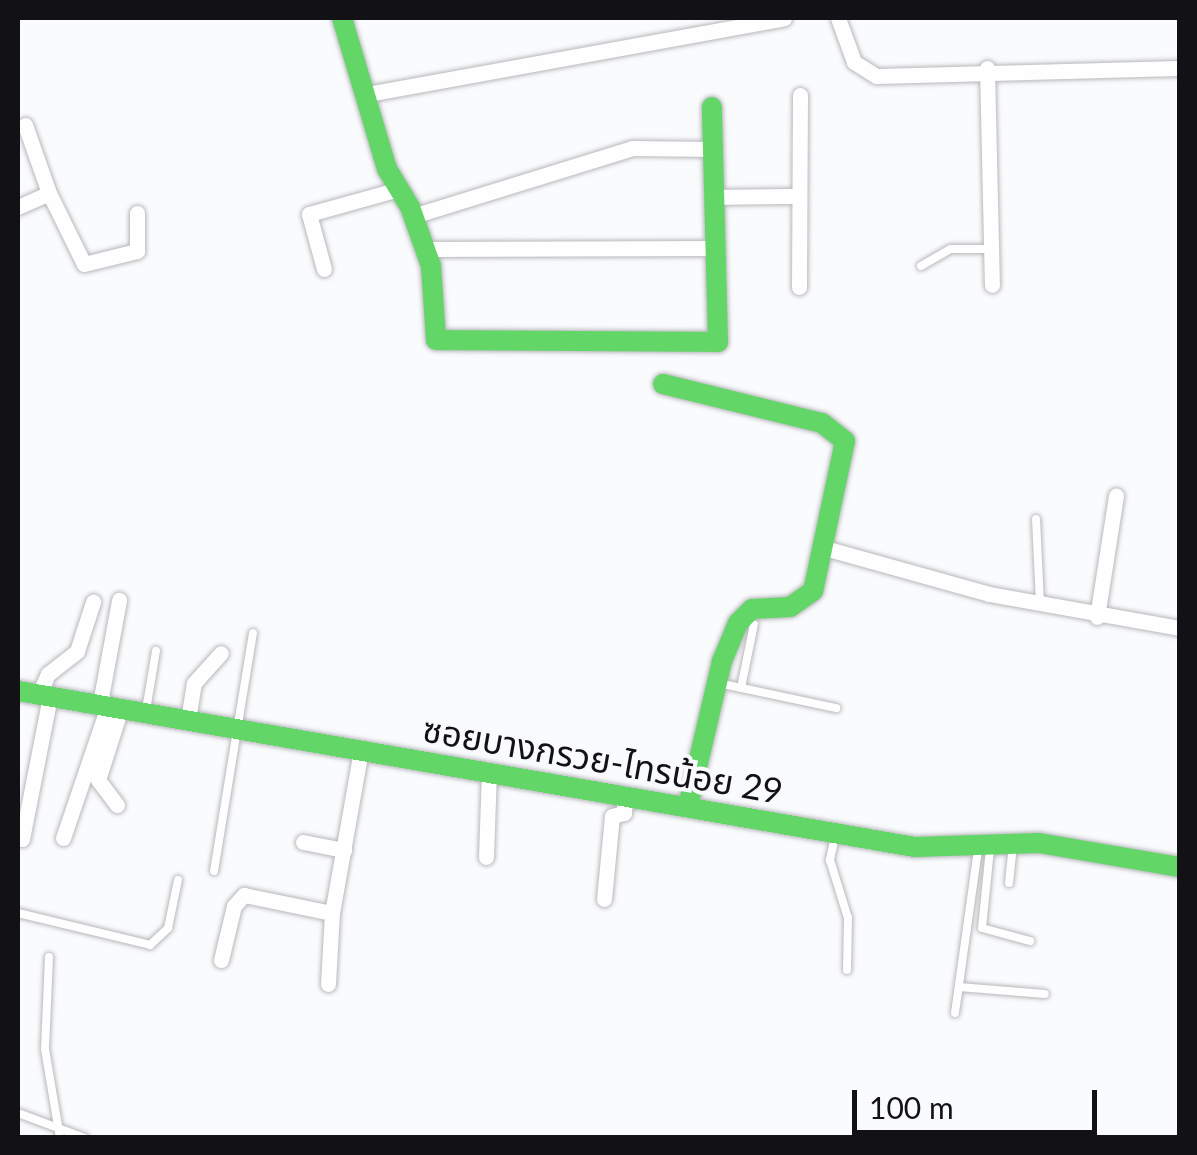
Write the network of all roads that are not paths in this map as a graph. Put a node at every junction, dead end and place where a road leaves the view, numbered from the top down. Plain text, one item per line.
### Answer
1 (342, 18) edge
2 (784, 18) edge
3 (838, 18) edge
4 (986, 68) junction
5 (1180, 68) edge
6 (362, 95) junction
7 (800, 95) dead end
8 (712, 107) dead end
9 (26, 126) dead end
10 (713, 149) junction
11 (399, 189) junction
12 (49, 194) junction
13 (799, 196) junction
14 (714, 198) junction
15 (18, 206) edge
16 (136, 214) dead end
17 (414, 216) junction
18 (425, 248) junction
19 (716, 248) junction
20 (992, 249) junction
21 (921, 266) dead end
22 (324, 269) dead end
23 (992, 286) dead end
24 (799, 287) dead end
25 (664, 384) dead end
26 (1116, 495) dead end
27 (1036, 519) dead end
28 (821, 547) junction
29 (118, 600) dead end
30 (93, 602) dead end
31 (1040, 604) junction
32 (1097, 617) junction
33 (754, 624) dead end
34 (1180, 628) edge
35 (253, 634) dead end
36 (156, 651) dead end
37 (221, 653) dead end
38 (717, 682) junction
39 (741, 688) junction
40 (35, 693) edge
41 (110, 705) junction
42 (836, 708) dead end
43 (146, 712) junction
44 (188, 720) junction
45 (242, 729) junction
46 (361, 750) junction
47 (489, 772) junction
48 (625, 795) junction
49 (116, 805) dead end
50 (688, 806) junction
51 (836, 833) junction
52 (22, 838) dead end
53 (64, 838) dead end
54 (302, 842) dead end
55 (1013, 842) junction
56 (985, 844) junction
57 (344, 850) junction
58 (486, 857) dead end
59 (1180, 867) edge
60 (214, 870) dead end
61 (178, 880) dead end
62 (1009, 883) dead end
63 (604, 899) dead end
64 (18, 913) edge
65 (332, 913) junction
66 (1030, 940) dead end
67 (49, 957) dead end
68 (221, 960) dead end
69 (848, 970) dead end
70 (328, 984) dead end
71 (958, 987) junction
72 (1044, 994) dead end
73 (955, 1013) dead end
74 (18, 1114) edge
75 (59, 1135) edge
76 (85, 1138) edge

1 - 6 street
2 - 6 street
3 - 4 street
4 - 5 street
4 - 20 street
6 - 11 street
7 - 13 street
8 - 10 street
9 - 12 street
10 - 14 street
10 - 17 street
11 - 17 street
11 - 22 street
12 - 15 street
12 - 16 street
13 - 14 street
13 - 24 street
14 - 19 street
17 - 18 street
18 - 19 street
18 - 19 street
20 - 21 lane
20 - 23 street
25 - 28 street
26 - 32 street
27 - 31 lane
28 - 31 street
28 - 38 street
29 - 41 street
30 - 40 street
31 - 32 street
32 - 34 street
33 - 39 lane
35 - 45 lane
36 - 43 lane
37 - 44 street
38 - 39 lane
38 - 50 street
39 - 42 lane
40 - 41 street, ซอยบางกรวย-ไทรน้อย 29
40 - 52 street
41 - 43 street, ซอยบางกรวย-ไทรน้อย 29
41 - 49 street
41 - 53 street
43 - 44 street, ซอยบางกรวย-ไทรน้อย 29
44 - 45 street, ซอยบางกรวย-ไทรน้อย 29
45 - 46 street, ซอยบางกรวย-ไทรน้อย 29
45 - 60 lane
46 - 47 street, ซอยบางกรวย-ไทรน้อย 29
46 - 57 street
47 - 48 street, ซอยบางกรวย-ไทรน้อย 29
47 - 58 street
48 - 50 street, ซอยบางกรวย-ไทรน้อย 29
48 - 63 street
50 - 51 street, ซอยบางกรวย-ไทรน้อย 29
51 - 56 street, ซอยบางกรวย-ไทรน้อย 29
51 - 69 lane
54 - 57 street
55 - 56 street, ซอยบางกรวย-ไทรน้อย 29
55 - 59 street, ซอยบางกรวย-ไทรน้อย 29
55 - 62 lane
56 - 66 lane
56 - 71 lane
57 - 65 street
61 - 64 lane
65 - 68 street
65 - 70 street
67 - 75 lane
71 - 72 lane
71 - 73 lane
74 - 75 lane
75 - 76 lane

